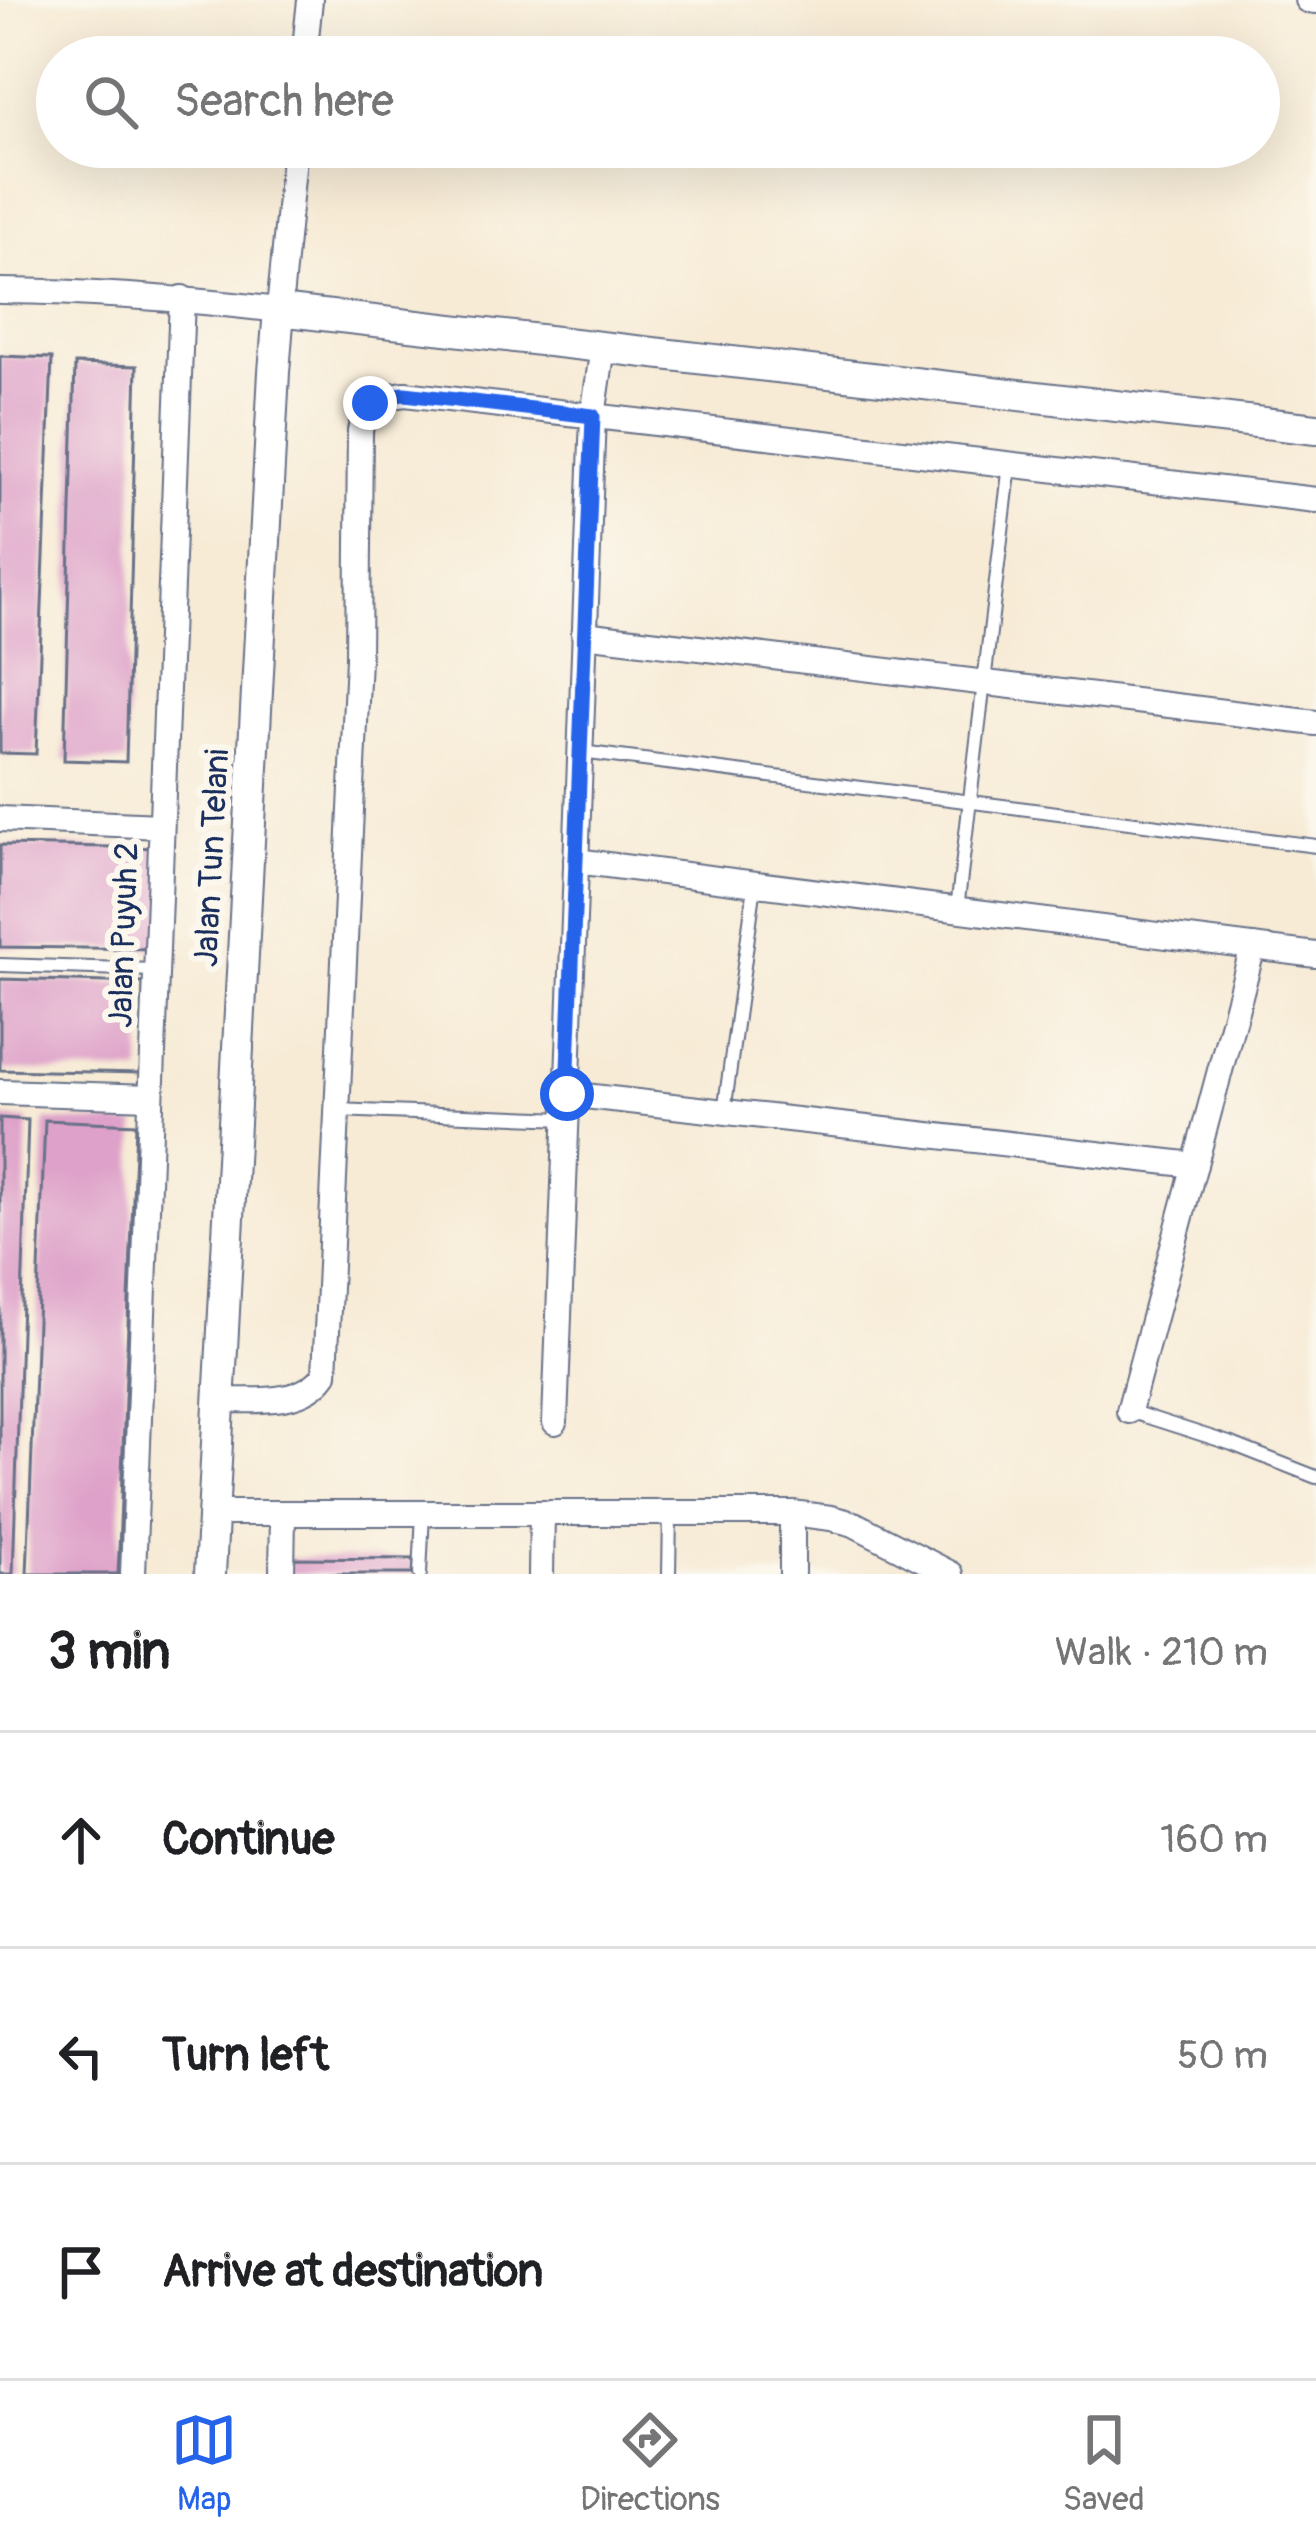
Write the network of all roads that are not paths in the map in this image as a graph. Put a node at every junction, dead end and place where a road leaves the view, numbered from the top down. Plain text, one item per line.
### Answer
1 (310, 0) edge
2 (1307, 0) edge
3 (1316, 1) edge
4 (306, 36) edge
5 (294, 168) edge
6 (0, 291) edge
7 (182, 298) junction
8 (279, 310) junction
9 (604, 347) junction
10 (593, 416) junction
11 (1316, 429) edge
12 (1010, 464) junction
13 (1316, 500) edge
14 (584, 634) junction
15 (983, 682) junction
16 (1316, 724) edge
17 (580, 752) junction
18 (970, 800) junction
19 (0, 820) edge
20 (161, 826) junction
21 (1316, 846) edge
22 (576, 861) junction
23 (755, 884) junction
24 (956, 909) junction
25 (1253, 947) junction
26 (1316, 956) edge
27 (0, 965) edge
28 (155, 970) junction
29 (0, 1092) edge
30 (151, 1097) junction
31 (567, 1106) junction
32 (335, 1110) junction
33 (724, 1112) junction
34 (1195, 1165) junction
35 (219, 1400) junction
36 (1129, 1411) joint
37 (555, 1422) dead end
38 (1316, 1478) edge
39 (213, 1513) junction
40 (283, 1513) junction
41 (423, 1513) junction
42 (542, 1513) junction
43 (670, 1513) junction
44 (792, 1513) junction
45 (133, 1574) edge
46 (210, 1574) edge
47 (282, 1574) edge
48 (420, 1574) edge
49 (541, 1574) edge
50 (669, 1574) edge
51 (793, 1574) edge
52 (951, 1574) edge

1 - 4 street
2 - 3 street
5 - 8 street, Jalan Tun Telani
6 - 7 street
7 - 8 street
7 - 20 street, Jalan Puyuh 2
8 - 9 street
8 - 35 street, Jalan Tun Telani
9 - 10 street
9 - 11 street
10 - 12 street
10 - 14 street
10 - 32 street
12 - 13 street
12 - 15 lane
14 - 15 street
14 - 17 street
15 - 16 street
15 - 18 lane
17 - 18 lane
17 - 22 street
18 - 21 lane
18 - 24 lane
19 - 20 street
20 - 28 street, Jalan Puyuh 2
22 - 23 street
22 - 31 street
23 - 24 street
23 - 33 lane
24 - 25 street
25 - 26 street
25 - 34 street
27 - 28 lane
28 - 30 street, Jalan Puyuh 2
29 - 30 street
30 - 45 street, Jalan Puyuh 2
31 - 32 lane
31 - 33 street
31 - 37 street
32 - 35 street
33 - 34 street
34 - 36 street
35 - 39 street, Jalan Tun Telani
36 - 38 lane
39 - 40 street
39 - 46 street, Jalan Tun Telani
40 - 41 street
40 - 47 street
41 - 42 street
41 - 48 lane
42 - 43 street
42 - 49 street
43 - 44 street
43 - 50 lane
44 - 51 street
44 - 52 street

